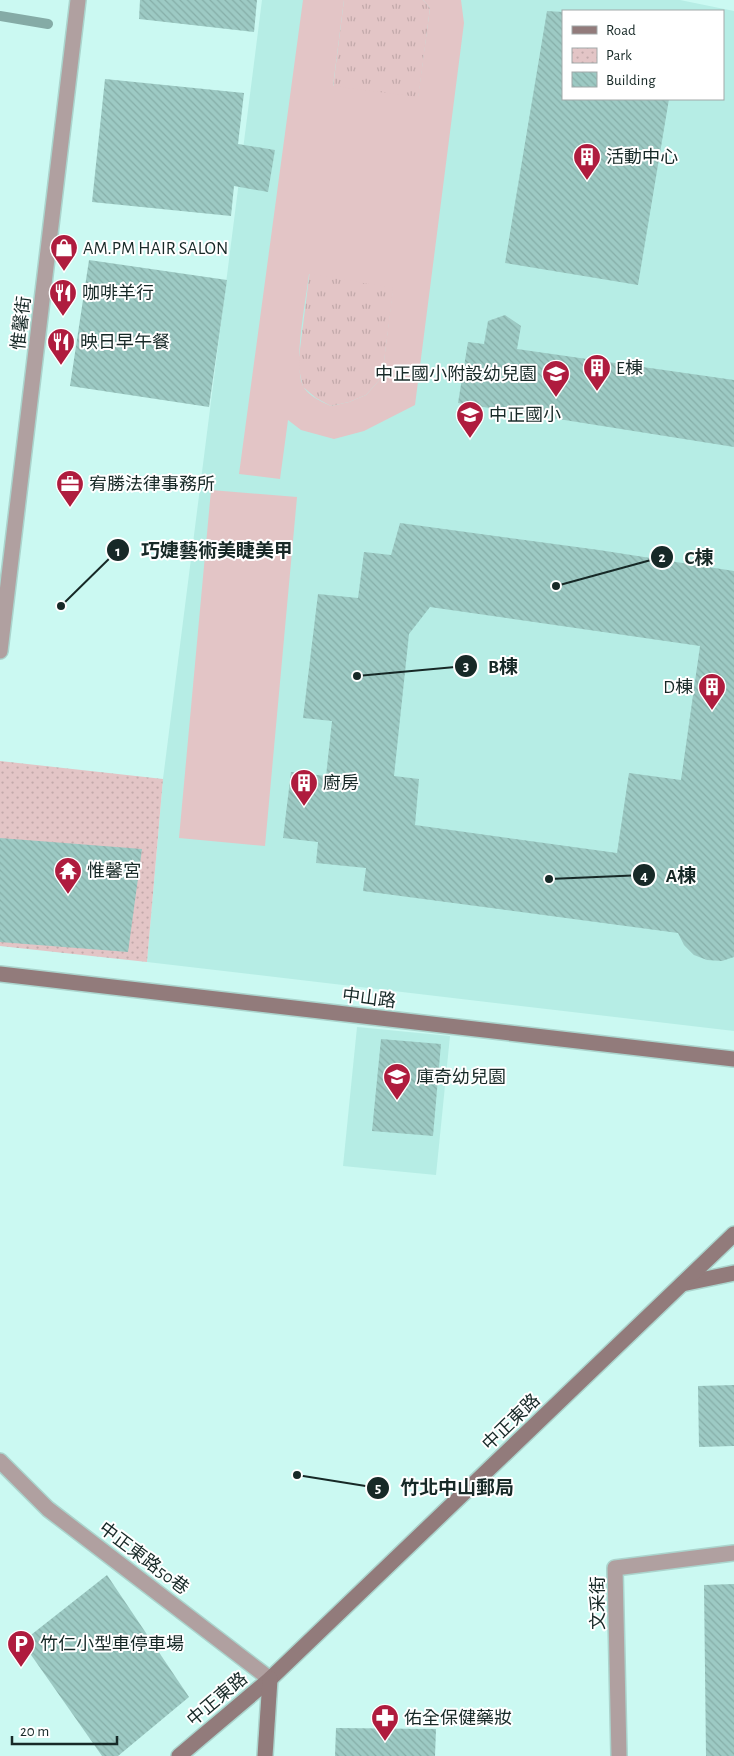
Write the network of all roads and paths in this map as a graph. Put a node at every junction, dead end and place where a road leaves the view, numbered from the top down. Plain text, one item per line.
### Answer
1 (78, 0) edge
2 (0, 651) edge
3 (0, 974) edge
4 (734, 1059) edge
5 (734, 1234) edge
6 (734, 1273) edge
7 (682, 1284) junction
8 (0, 1461) edge
9 (734, 1553) edge
10 (270, 1679) junction
11 (179, 1756) edge
12 (265, 1756) edge
13 (619, 1756) edge

1 - 2 street, 惟馨街
3 - 4 street, 中山路
5 - 7 street, 中正東路
6 - 7 street
7 - 10 street, 中正東路
8 - 10 street, 中正東路50巷
9 - 13 street, 文采街
10 - 11 street, 中正東路
10 - 12 street

